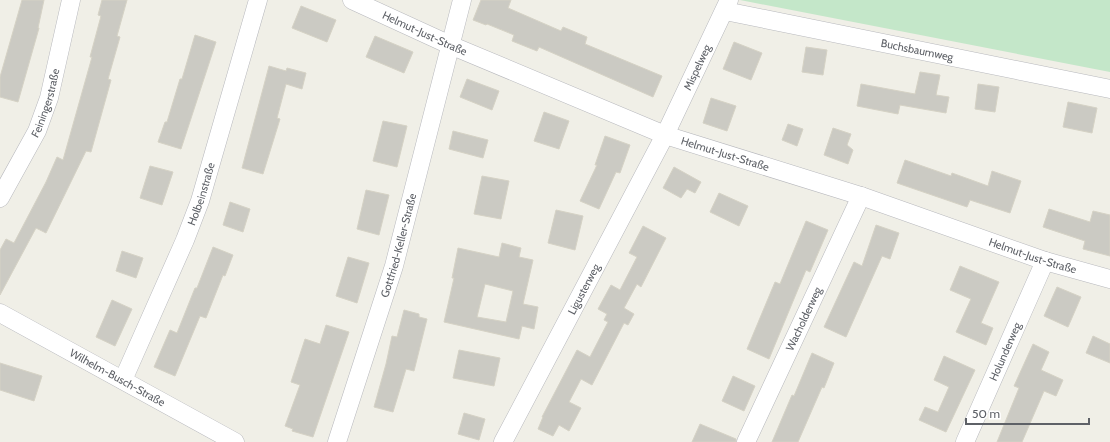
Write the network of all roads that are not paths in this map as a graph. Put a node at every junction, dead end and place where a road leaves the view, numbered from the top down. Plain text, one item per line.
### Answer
1 (72, 0) edge
2 (258, 0) edge
3 (352, 0) edge
4 (462, 0) edge
5 (727, 5) edge
6 (450, 45) junction
7 (1110, 89) edge
8 (665, 135) junction
9 (861, 196) junction
10 (0, 198) edge
11 (1045, 261) junction
12 (1110, 279) edge
13 (0, 313) edge
14 (123, 380) junction
15 (235, 442) edge
16 (337, 442) edge
17 (503, 442) edge
18 (746, 442) edge
19 (965, 442) edge

1 - 10 street, Feiningerstraße
2 - 14 street, Holbeinstraße
3 - 6 street, Helmut-Just-Straße
4 - 6 street, Gottfried-Keller-Straße
5 - 7 street, Buchsbaumweg
5 - 8 street, Mispelweg
6 - 8 street, Helmut-Just-Straße
6 - 16 street, Gottfried-Keller-Straße
8 - 9 street, Helmut-Just-Straße
8 - 17 street, Ligusterweg
9 - 11 street, Helmut-Just-Straße
9 - 18 street, Wacholderweg
11 - 12 street, Helmut-Just-Straße
11 - 19 street, Holunderweg
13 - 14 street, Wilhelm-Busch-Straße
14 - 15 street, Wilhelm-Busch-Straße

